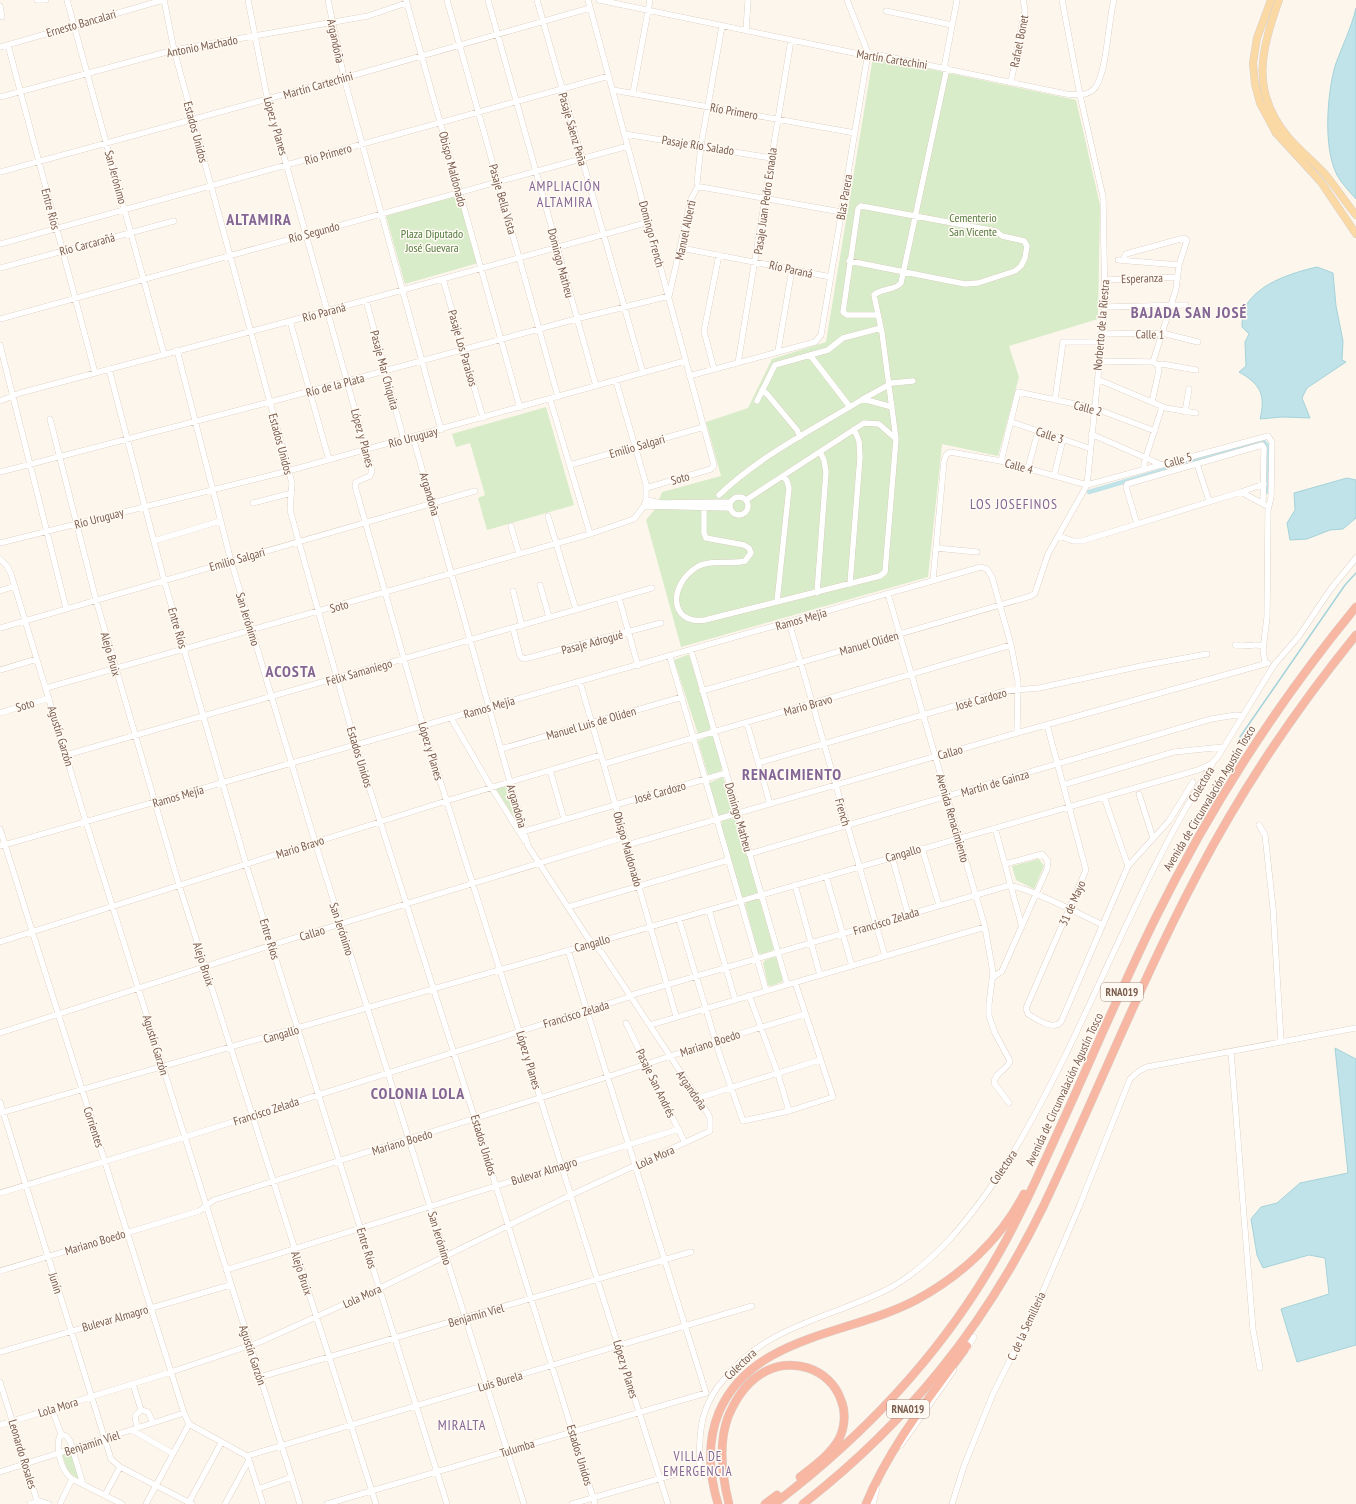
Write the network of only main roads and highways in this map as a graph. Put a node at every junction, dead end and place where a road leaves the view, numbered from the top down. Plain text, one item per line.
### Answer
1 (1271, 0) edge
2 (1279, 0) edge
3 (1356, 215) edge
4 (1356, 234) edge
5 (1356, 599) edge
6 (1356, 607) edge
7 (1334, 634) junction
8 (1356, 635) edge
9 (1356, 640) edge
10 (1343, 651) junction
11 (1066, 1114) junction
12 (1050, 1192) junction
13 (718, 1504) edge
14 (729, 1504) edge
15 (765, 1504) edge
16 (774, 1504) edge
17 (803, 1504) edge
18 (866, 1504) edge

1 - 4 main road
2 - 3 main road
5 - 7 highway
6 - 7 highway, Avenida de Circunvalación Agustín Tosco / RNA019
7 - 11 highway, Avenida de Circunvalación Agustín Tosco / RNA019
8 - 10 highway, RNA019
9 - 10 highway
10 - 12 highway, RNA019
11 - 13 highway
11 - 16 highway, Avenida de Circunvalación Agustín Tosco / RNA019
12 - 17 highway, RNA019
12 - 18 highway
14 - 15 highway

